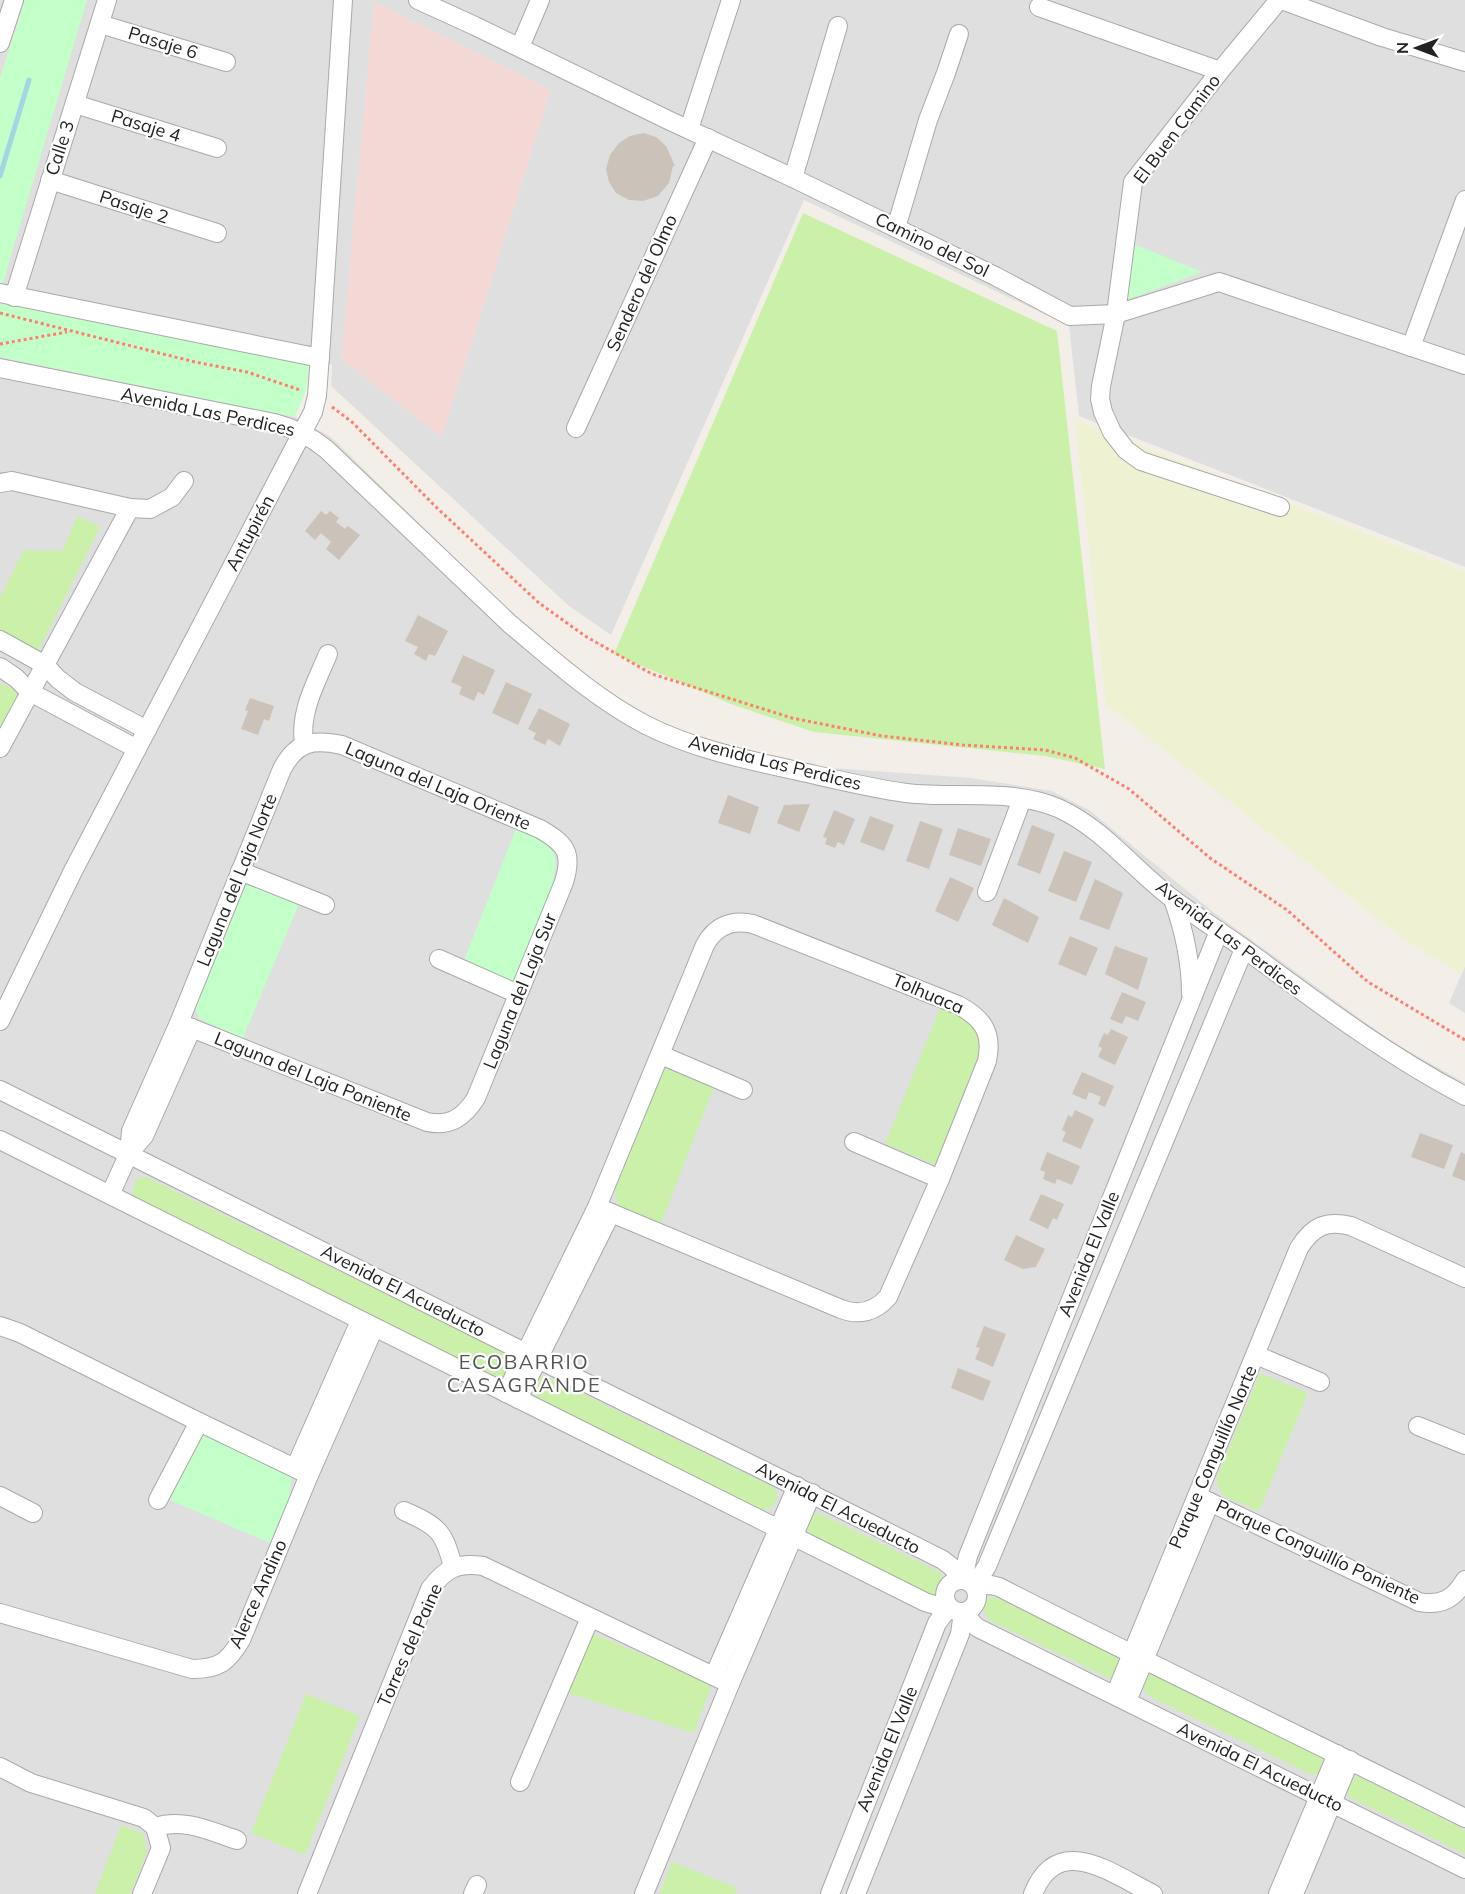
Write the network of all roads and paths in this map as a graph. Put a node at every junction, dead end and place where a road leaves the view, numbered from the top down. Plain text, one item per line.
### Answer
1 (14, 0) edge
2 (107, 0) edge
3 (343, 0) edge
4 (418, 0) edge
5 (540, 0) edge
6 (731, 0) edge
7 (1281, 0) edge
8 (1039, 7) dead end
9 (100, 24) junction
10 (838, 26) dead end
11 (959, 34) dead end
12 (0, 43) edge
13 (520, 47) junction
14 (226, 62) dead end
15 (1465, 62) edge
16 (1220, 71) junction
17 (75, 104) junction
18 (688, 129) junction
19 (708, 138) junction
20 (218, 148) dead end
21 (793, 178) junction
22 (50, 180) junction
23 (1465, 200) edge
24 (896, 228) junction
25 (217, 233) dead end
26 (7, 295) edge
27 (0, 313) edge
28 (1116, 314) junction
29 (68, 332) junction
30 (0, 344) edge
31 (1411, 347) junction
32 (320, 358) junction
33 (1465, 365) edge
34 (0, 368) edge
35 (317, 396) junction
36 (576, 428) dead end
37 (303, 433) junction
38 (184, 481) dead end
39 (0, 483) edge
40 (1281, 507) dead end
41 (130, 508) junction
42 (0, 640) edge
43 (328, 654) dead end
44 (45, 665) junction
45 (0, 667) edge
46 (30, 692) junction
47 (147, 730) junction
48 (304, 744) junction
49 (0, 748) edge
50 (137, 749) junction
51 (1022, 799) junction
52 (565, 848) joint
53 (240, 871) junction
54 (987, 892) dead end
55 (1173, 899) junction
56 (325, 905) dead end
57 (1220, 931) junction
58 (1244, 949) junction
59 (439, 959) dead end
60 (518, 994) junction
61 (1191, 1001) junction
62 (0, 1021) edge
63 (185, 1025) junction
64 (1465, 1040) edge
65 (661, 1055) junction
66 (0, 1090) edge
67 (743, 1090) dead end
68 (1465, 1096) edge
69 (449, 1122) joint
70 (0, 1140) edge
71 (854, 1142) dead end
72 (129, 1153) junction
73 (940, 1179) junction
74 (110, 1195) junction
75 (604, 1210) junction
76 (1106, 1213) junction
77 (1129, 1222) junction
78 (1465, 1278) edge
79 (367, 1324) junction
80 (0, 1326) edge
81 (1256, 1355) junction
82 (532, 1356) junction
83 (1043, 1367) junction
84 (1065, 1377) junction
85 (1320, 1382) dead end
86 (512, 1396) junction
87 (199, 1422) junction
88 (1418, 1426) dead end
89 (1465, 1445) edge
90 (302, 1471) junction
91 (804, 1490) junction
92 (0, 1496) edge
93 (1203, 1499) junction
94 (158, 1500) dead end
95 (404, 1511) dead end
96 (33, 1513) dead end
97 (786, 1532) junction
98 (453, 1568) junction
99 (1465, 1580) edge
100 (968, 1582) junction
101 (956, 1609) junction
102 (0, 1612) edge
103 (591, 1618) junction
104 (1137, 1658) junction
105 (722, 1680) junction
106 (1121, 1698) junction
107 (1344, 1757) junction
108 (0, 1767) edge
109 (0, 1781) edge
110 (520, 1782) dead end
111 (31, 1783) junction
112 (1326, 1800) junction
113 (1465, 1818) edge
114 (155, 1827) junction
115 (237, 1840) dead end
116 (1465, 1869) edge
117 (142, 1894) edge
118 (307, 1894) edge
119 (644, 1894) edge
120 (830, 1894) edge
121 (856, 1894) edge
122 (1033, 1894) edge
123 (1153, 1894) edge
124 (1278, 1894) edge
125 (1294, 1894) edge

1 - 12 street
2 - 9 street, Calle 3
3 - 32 street, Antupirén
4 - 13 street, Camino del Sol
5 - 13 street
6 - 18 street
7 - 15 street
7 - 16 street, El Buen Camino
8 - 16 street
9 - 14 street, Pasaje 6
9 - 17 street, Calle 3
10 - 21 street
11 - 24 street
13 - 18 street, Camino del Sol
16 - 28 street, El Buen Camino
17 - 20 street, Pasaje 4
17 - 22 street, Calle 3
18 - 19 street, Camino del Sol
19 - 21 street, Camino del Sol
19 - 36 street, Sendero del Olmo
21 - 24 street, Camino del Sol
22 - 25 street, Pasaje 2
22 - 26 street, Calle 3
23 - 31 street
24 - 28 street, Camino del Sol
26 - 32 street
27 - 29 path
28 - 31 street, Camino del Sol
28 - 40 street, El Buen Camino
29 - 30 path
29 - 35 path
31 - 33 street, Camino del Sol
32 - 35 street, Antupirén
34 - 37 street, Avenida Las Perdices
35 - 37 street, Antupirén
35 - 64 path
37 - 47 street, Antupirén
37 - 51 street, Avenida Las Perdices
38 - 41 street
39 - 41 street
41 - 44 street
42 - 44 street
43 - 48 street
44 - 46 street
44 - 47 street
45 - 46 street
46 - 49 street
46 - 50 street
47 - 50 street, Antupirén
48 - 52 street, Laguna del Laja Oriente
48 - 53 street, Laguna del Laja Norte
50 - 62 street, Antupirén
51 - 54 street
51 - 55 street, Avenida Las Perdices
52 - 60 street, Laguna del Laja Sur
53 - 56 street
53 - 63 street, Laguna del Laja Norte
55 - 57 street, Avenida Las Perdices
55 - 61 street
57 - 58 street, Avenida Las Perdices
57 - 61 street, Avenida El Valle
58 - 68 street, Avenida Las Perdices
58 - 77 street, Avenida El Valle
59 - 60 street
60 - 69 street, Laguna del Laja Sur
61 - 76 street, Avenida El Valle
63 - 69 street, Laguna del Laja Poniente
63 - 72 street, Laguna del Laja Norte
65 - 67 street
65 - 73 street, Tolhuaca
65 - 75 street, Tolhuaca
66 - 72 street, Avenida El Acueducto
70 - 74 street
71 - 73 street
72 - 74 street, Laguna del Laja Norte
72 - 82 street, Avenida El Acueducto
73 - 75 street, Tolhuaca
74 - 79 street
75 - 82 street
76 - 77 street
76 - 83 street, Avenida El Valle
77 - 84 street, Avenida El Valle
78 - 81 street, Parque Conguillío Norte
79 - 86 street
79 - 90 street, Alerce Andino
80 - 87 street
81 - 85 street
81 - 93 street, Parque Conguillío Norte
82 - 86 street
82 - 91 street, Avenida El Acueducto
83 - 84 street
83 - 100 street, Avenida El Valle
84 - 100 street, Avenida El Valle
86 - 97 street
87 - 90 street
87 - 94 street
88 - 89 street
90 - 102 street, Alerce Andino
91 - 97 street
91 - 100 street, Avenida El Acueducto
92 - 96 street
93 - 99 street, Parque Conguillío Poniente
93 - 104 street, Parque Conguillío Norte
95 - 98 street
97 - 101 street
97 - 105 street
98 - 103 street, Torres del Paine
98 - 118 street, Torres del Paine
100 - 101 street
100 - 101 street
100 - 104 street
101 - 106 street, Avenida El Acueducto
101 - 120 street, Avenida El Valle
101 - 121 street, Avenida El Valle
103 - 105 street, Torres del Paine
103 - 110 street
104 - 106 street, Parque Conguillío Norte
104 - 107 street
105 - 119 street
106 - 112 street, Avenida El Acueducto
107 - 112 street
107 - 113 street
108 - 111 street
109 - 111 street
111 - 114 street
112 - 116 street, Avenida El Acueducto
112 - 124 street
112 - 125 street
114 - 115 street
114 - 117 street
122 - 123 street

